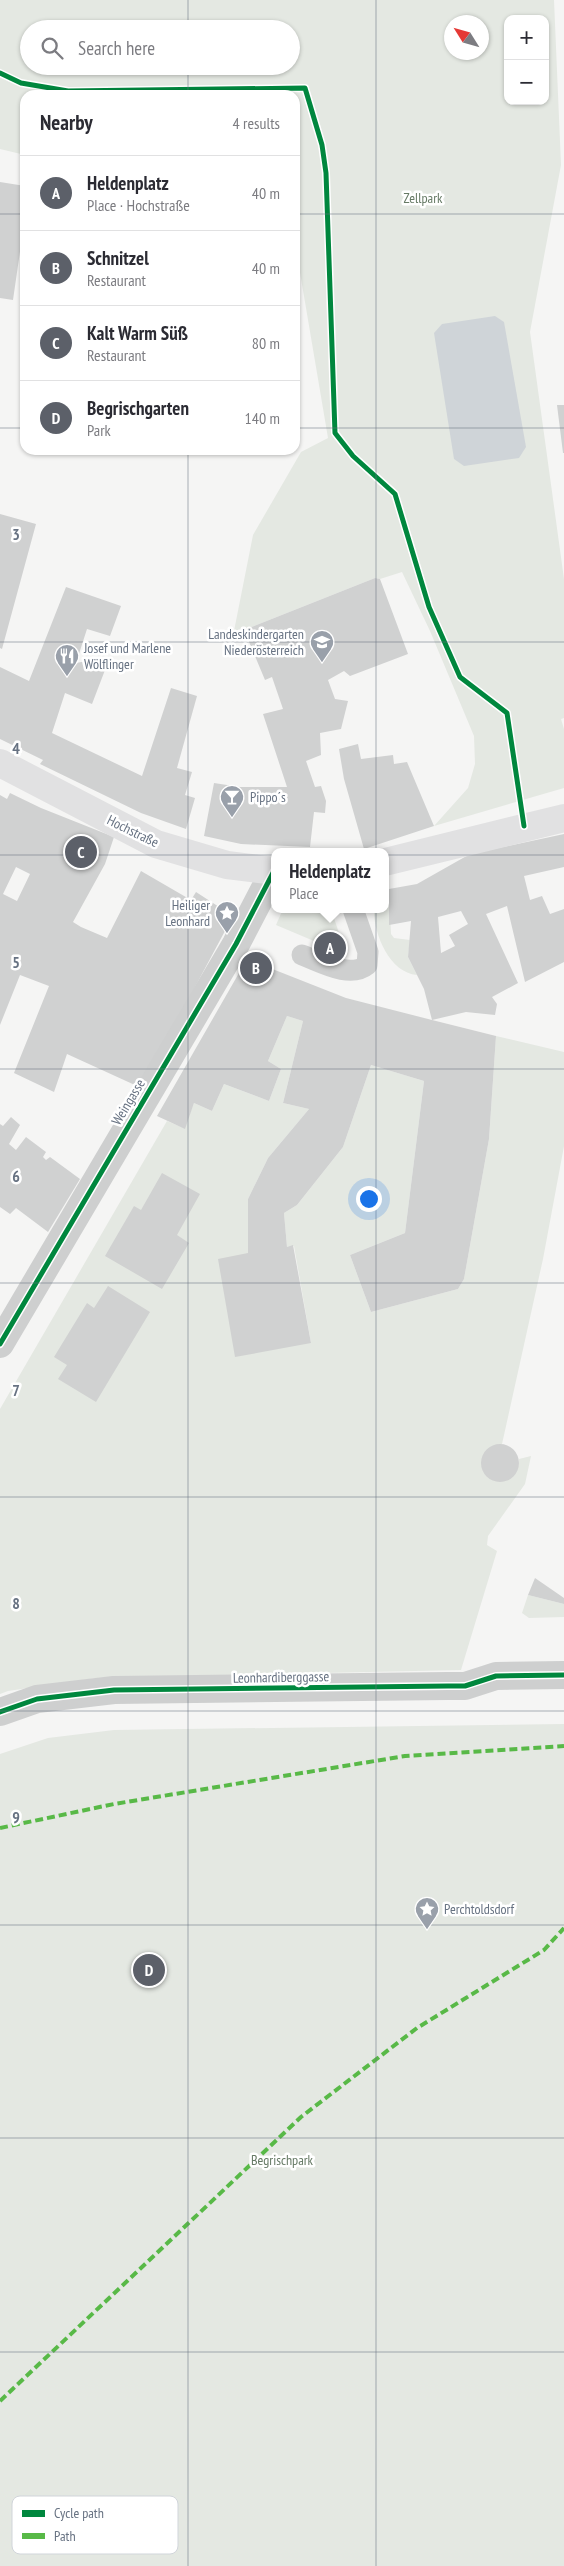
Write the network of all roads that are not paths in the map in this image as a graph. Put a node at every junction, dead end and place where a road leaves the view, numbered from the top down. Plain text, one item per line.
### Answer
1 (0, 763) edge
2 (564, 818) edge
3 (389, 861) edge
4 (271, 871) edge
5 (271, 877) edge
6 (354, 913) edge
7 (302, 955) dead end
8 (0, 1344) edge
9 (564, 1675) edge
10 (0, 1712) edge

1 - 4 main road, Hochstraße
2 - 3 main road
5 - 8 street, Weingasse
6 - 7 lane
9 - 10 street, Leonhardiberggasse

